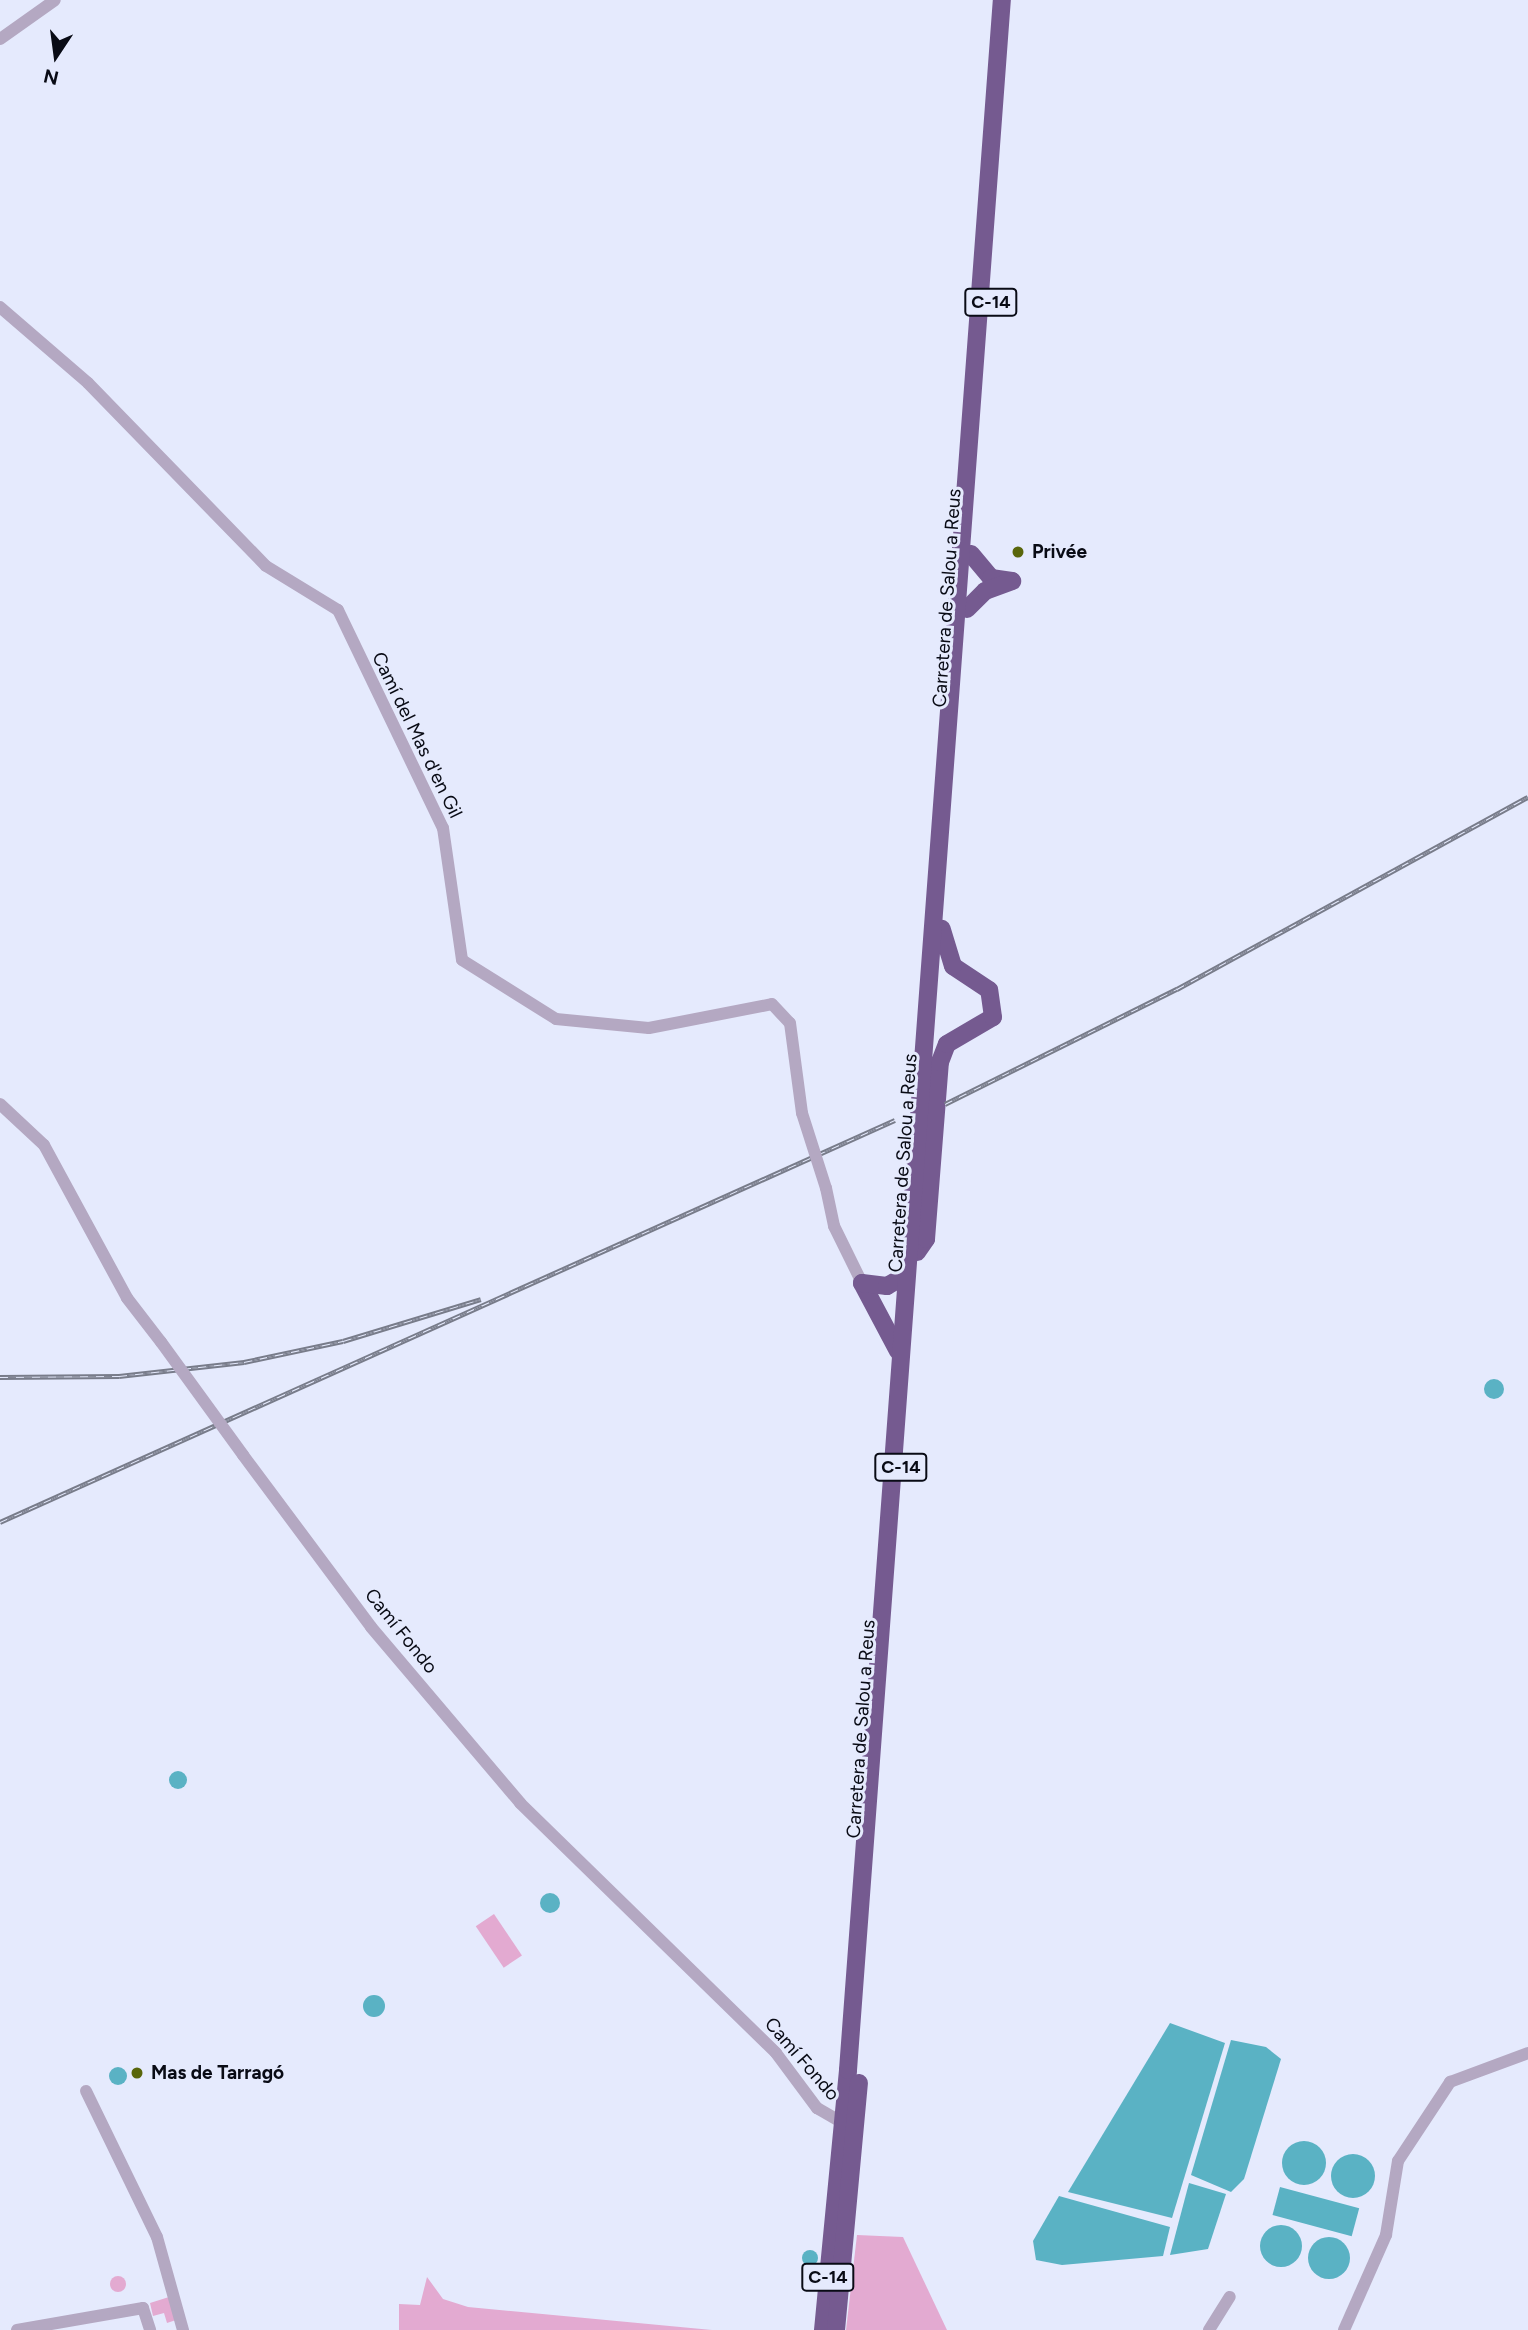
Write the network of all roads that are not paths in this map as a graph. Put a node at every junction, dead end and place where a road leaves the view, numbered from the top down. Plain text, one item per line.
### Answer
1 (55, 0) edge
2 (1002, 0) edge
3 (1013, 0) edge
4 (0, 40) edge
5 (0, 307) edge
6 (971, 554) junction
7 (967, 609) junction
8 (942, 929) junction
9 (0, 1104) edge
10 (917, 1252) junction
11 (906, 1275) junction
12 (862, 1283) junction
13 (898, 1352) junction
14 (1528, 2053) edge
15 (86, 2091) dead end
16 (843, 2123) junction
17 (1230, 2297) dead end
18 (94, 2316) junction
19 (42, 2328) edge
20 (17, 2330) edge
21 (98, 2330) edge
22 (149, 2330) edge
23 (183, 2330) edge
24 (823, 2330) edge
25 (836, 2330) edge
26 (1209, 2330) edge
27 (1344, 2330) edge

1 - 4 street
2 - 11 highway, C-14
3 - 6 highway, Carretera de Salou a Reus / C-14
5 - 12 street, Camí del Mas d'en Gil, bridge
6 - 7 highway, Carretera de Salou a Reus / C-14
6 - 7 highway
7 - 8 highway, Carretera de Salou a Reus / C-14
8 - 10 highway, Carretera de Salou a Reus / C-14
8 - 10 highway
9 - 16 street, Camí Fondo, bridge
10 - 25 highway, Carretera de Salou a Reus / C-14
11 - 12 highway
11 - 13 highway, C-14
12 - 13 highway
13 - 16 highway, C-14
14 - 27 street
15 - 23 street
16 - 24 highway, C-14
17 - 26 street
18 - 19 street
18 - 21 street
18 - 22 street
19 - 20 street

